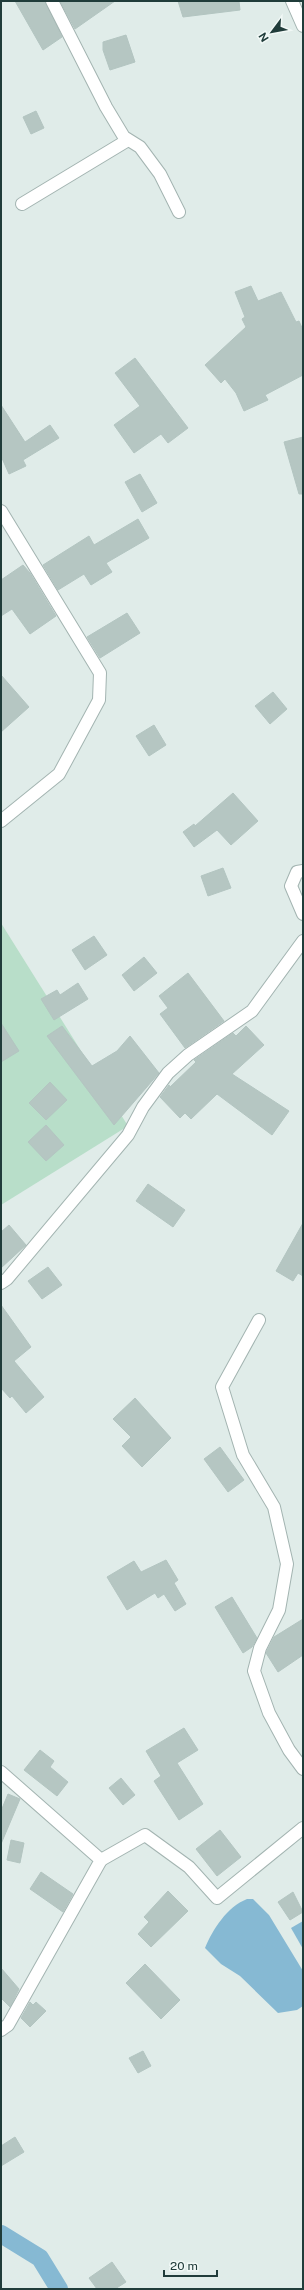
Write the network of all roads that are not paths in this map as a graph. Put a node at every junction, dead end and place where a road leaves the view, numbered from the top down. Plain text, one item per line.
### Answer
1 (52, 1) edge
2 (292, 1) edge
3 (303, 26) edge
4 (128, 140) junction
5 (22, 204) dead end
6 (178, 212) dead end
7 (1, 511) edge
8 (1, 821) edge
9 (303, 871) edge
10 (303, 914) edge
11 (303, 941) edge
12 (1, 1283) edge
13 (259, 1320) dead end
14 (303, 1769) edge
15 (1, 1772) edge
16 (303, 1828) edge
17 (101, 1860) junction
18 (1, 2030) edge

1 - 4 street
2 - 3 street
4 - 5 street
4 - 6 street
7 - 8 street
9 - 10 street
11 - 12 street
13 - 14 street
15 - 17 street
16 - 17 street
17 - 18 street

